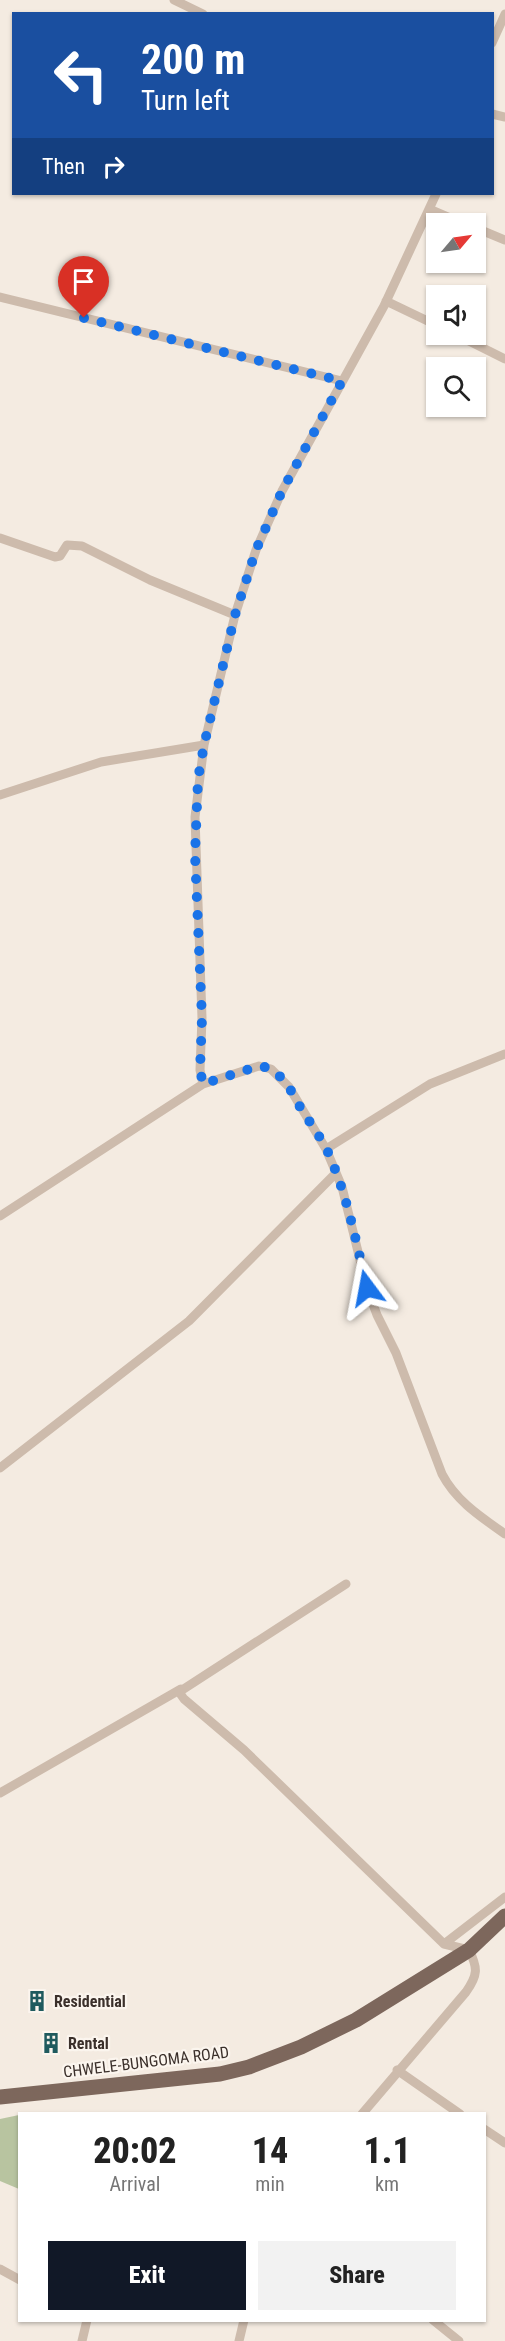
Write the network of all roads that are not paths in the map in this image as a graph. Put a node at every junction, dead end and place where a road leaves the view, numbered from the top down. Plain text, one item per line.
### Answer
1 (174, 0) edge
2 (199, 12) edge
3 (505, 14) edge
4 (494, 39) edge
5 (436, 195) edge
6 (429, 209) junction
7 (438, 213) edge
8 (486, 232) edge
9 (505, 240) edge
10 (0, 297) edge
11 (386, 301) junction
12 (426, 320) edge
13 (477, 345) edge
14 (505, 359) edge
15 (342, 381) junction
16 (0, 538) edge
17 (235, 615) junction
18 (204, 745) junction
19 (0, 795) edge
20 (505, 1054) edge
21 (203, 1084) junction
22 (326, 1149) junction
23 (336, 1173) junction
24 (0, 1216) edge
25 (0, 1468) edge
26 (505, 1534) edge
27 (346, 1584) dead end
28 (181, 1689) junction
29 (0, 1793) edge
30 (505, 1897) edge
31 (505, 1916) edge
32 (444, 1944) junction
33 (469, 1950) junction
34 (397, 2070) junction
35 (0, 2097) edge
36 (364, 2112) edge
37 (457, 2112) edge
38 (486, 2130) edge
39 (505, 2143) edge
40 (0, 2270) edge
41 (18, 2279) edge
42 (87, 2322) edge
43 (244, 2322) edge
44 (435, 2322) edge
45 (82, 2341) edge
46 (239, 2341) edge
47 (459, 2341) edge

1 - 2 street
3 - 4 street
5 - 6 street
6 - 7 street
6 - 11 street
8 - 9 street
10 - 15 street
11 - 12 street
11 - 15 street
13 - 14 street
15 - 17 street
16 - 17 street
17 - 18 street
18 - 19 street
18 - 21 street
20 - 22 street
21 - 22 street
21 - 24 street
22 - 23 street
23 - 25 street
23 - 26 street
27 - 28 street
28 - 29 street
28 - 32 street
30 - 32 street
31 - 33 main road, CHWELE-BUNGOMA ROAD
32 - 33 street
33 - 34 street
33 - 35 main road, CHWELE-BUNGOMA ROAD
34 - 36 street
34 - 37 street
38 - 39 street
40 - 41 street
42 - 45 street
43 - 46 street
44 - 47 street

